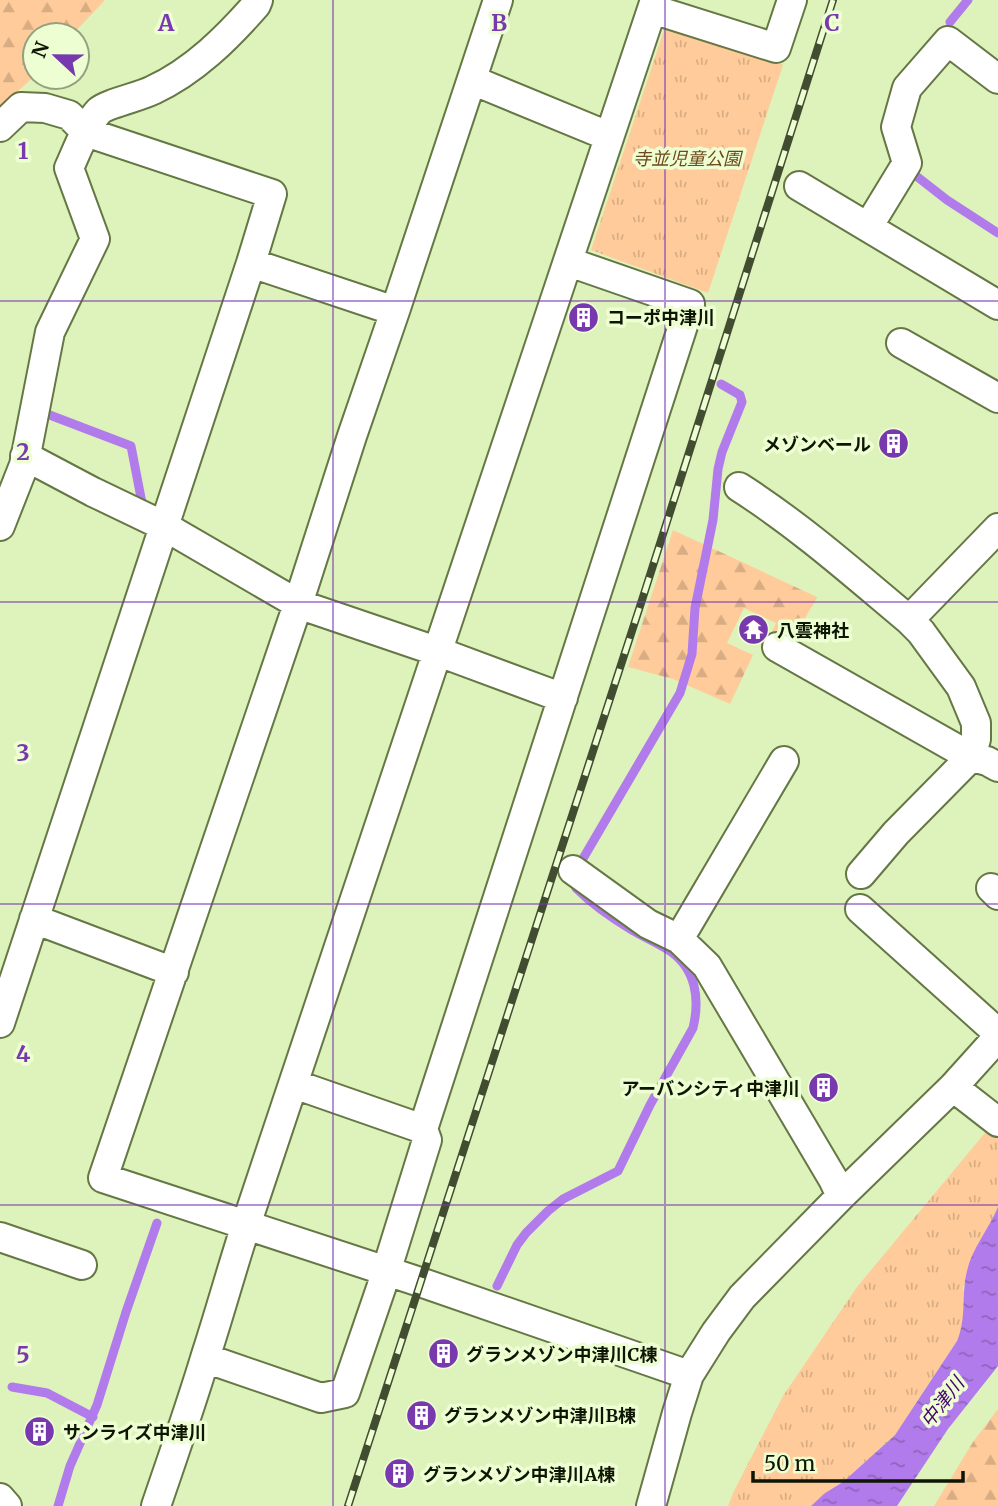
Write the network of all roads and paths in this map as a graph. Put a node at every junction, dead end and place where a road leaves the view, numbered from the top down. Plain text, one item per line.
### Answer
1 (258, 0) edge
2 (498, 0) edge
3 (792, 0) edge
4 (653, 5) edge
5 (998, 79) edge
6 (472, 80) junction
7 (0, 127) edge
8 (86, 131) junction
9 (608, 136) junction
10 (799, 187) dead end
11 (868, 227) junction
12 (569, 262) junction
13 (251, 263) junction
14 (998, 305) edge
15 (395, 311) junction
16 (901, 343) dead end
17 (998, 398) edge
18 (25, 456) junction
19 (739, 486) dead end
20 (0, 526) edge
21 (164, 526) junction
22 (998, 528) edge
23 (298, 604) junction
24 (909, 620) junction
25 (777, 647) dead end
26 (439, 652) junction
27 (564, 698) junction
28 (971, 757) junction
29 (784, 761) dead end
30 (998, 767) edge
31 (573, 870) dead end
32 (861, 874) dead end
33 (860, 909) dead end
34 (34, 919) junction
35 (679, 939) junction
36 (174, 972) junction
37 (0, 1023) edge
38 (998, 1035) edge
39 (293, 1084) junction
40 (963, 1095) junction
41 (998, 1122) edge
42 (423, 1129) junction
43 (841, 1196) junction
44 (246, 1225) junction
45 (0, 1237) edge
46 (82, 1265) dead end
47 (386, 1272) junction
48 (205, 1358) junction
49 (690, 1375) junction
50 (0, 1498) edge
51 (8, 1506) edge
52 (156, 1506) edge
53 (651, 1506) edge

1 - 8 street
2 - 6 street
3 - 4 street
4 - 9 street
5 - 11 street
6 - 9 street
6 - 15 street
7 - 8 street
8 - 13 street
8 - 18 street
9 - 12 street
10 - 11 street
11 - 14 street
12 - 26 street
12 - 27 street
13 - 15 street
13 - 21 street
15 - 23 street
16 - 17 street
18 - 20 street
18 - 21 street
19 - 24 street
21 - 23 street
21 - 34 street
22 - 24 street
23 - 26 street
23 - 36 street
24 - 28 street
25 - 28 street
26 - 27 street
26 - 39 street
27 - 42 street
28 - 30 street
28 - 32 street
29 - 35 street
31 - 35 street
33 - 38 street
34 - 36 street
34 - 37 street
35 - 43 street
36 - 44 street
38 - 40 street
39 - 42 street
39 - 44 street
40 - 41 street
40 - 43 street
42 - 47 street
43 - 49 street
44 - 47 street
44 - 48 street
45 - 46 street
47 - 48 street
47 - 49 street
48 - 52 street
49 - 53 street
50 - 51 street

